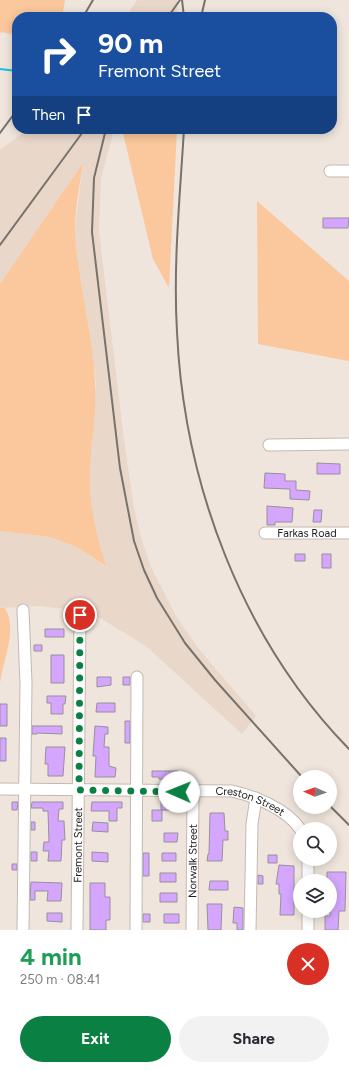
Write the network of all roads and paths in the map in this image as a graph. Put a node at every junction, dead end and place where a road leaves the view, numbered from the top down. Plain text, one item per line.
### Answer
1 (330, 170) dead end
2 (349, 171) edge
3 (349, 444) edge
4 (269, 445) dead end
5 (265, 533) dead end
6 (349, 533) edge
7 (23, 610) dead end
8 (80, 615) dead end
9 (137, 677) dead end
10 (0, 789) edge
11 (24, 789) junction
12 (79, 790) junction
13 (137, 791) junction
14 (193, 792) junction
15 (256, 798) junction
16 (293, 822) edge
17 (308, 918) edge
18 (23, 930) edge
19 (77, 930) edge
20 (136, 930) edge
21 (192, 930) edge
22 (250, 930) edge
23 (308, 930) edge

1 - 2 street
3 - 4 street
5 - 6 street, Farkas Road
7 - 11 street
8 - 12 street, Fremont Street
9 - 13 street
10 - 11 street, Creston Street
11 - 12 street, Creston Street
11 - 18 street
12 - 13 street, Creston Street
12 - 19 street, Fremont Street
13 - 14 street, Creston Street
13 - 20 street
14 - 15 street, Creston Street
14 - 21 street, Norwalk Street
15 - 16 street, Creston Street
15 - 22 street
17 - 23 street

